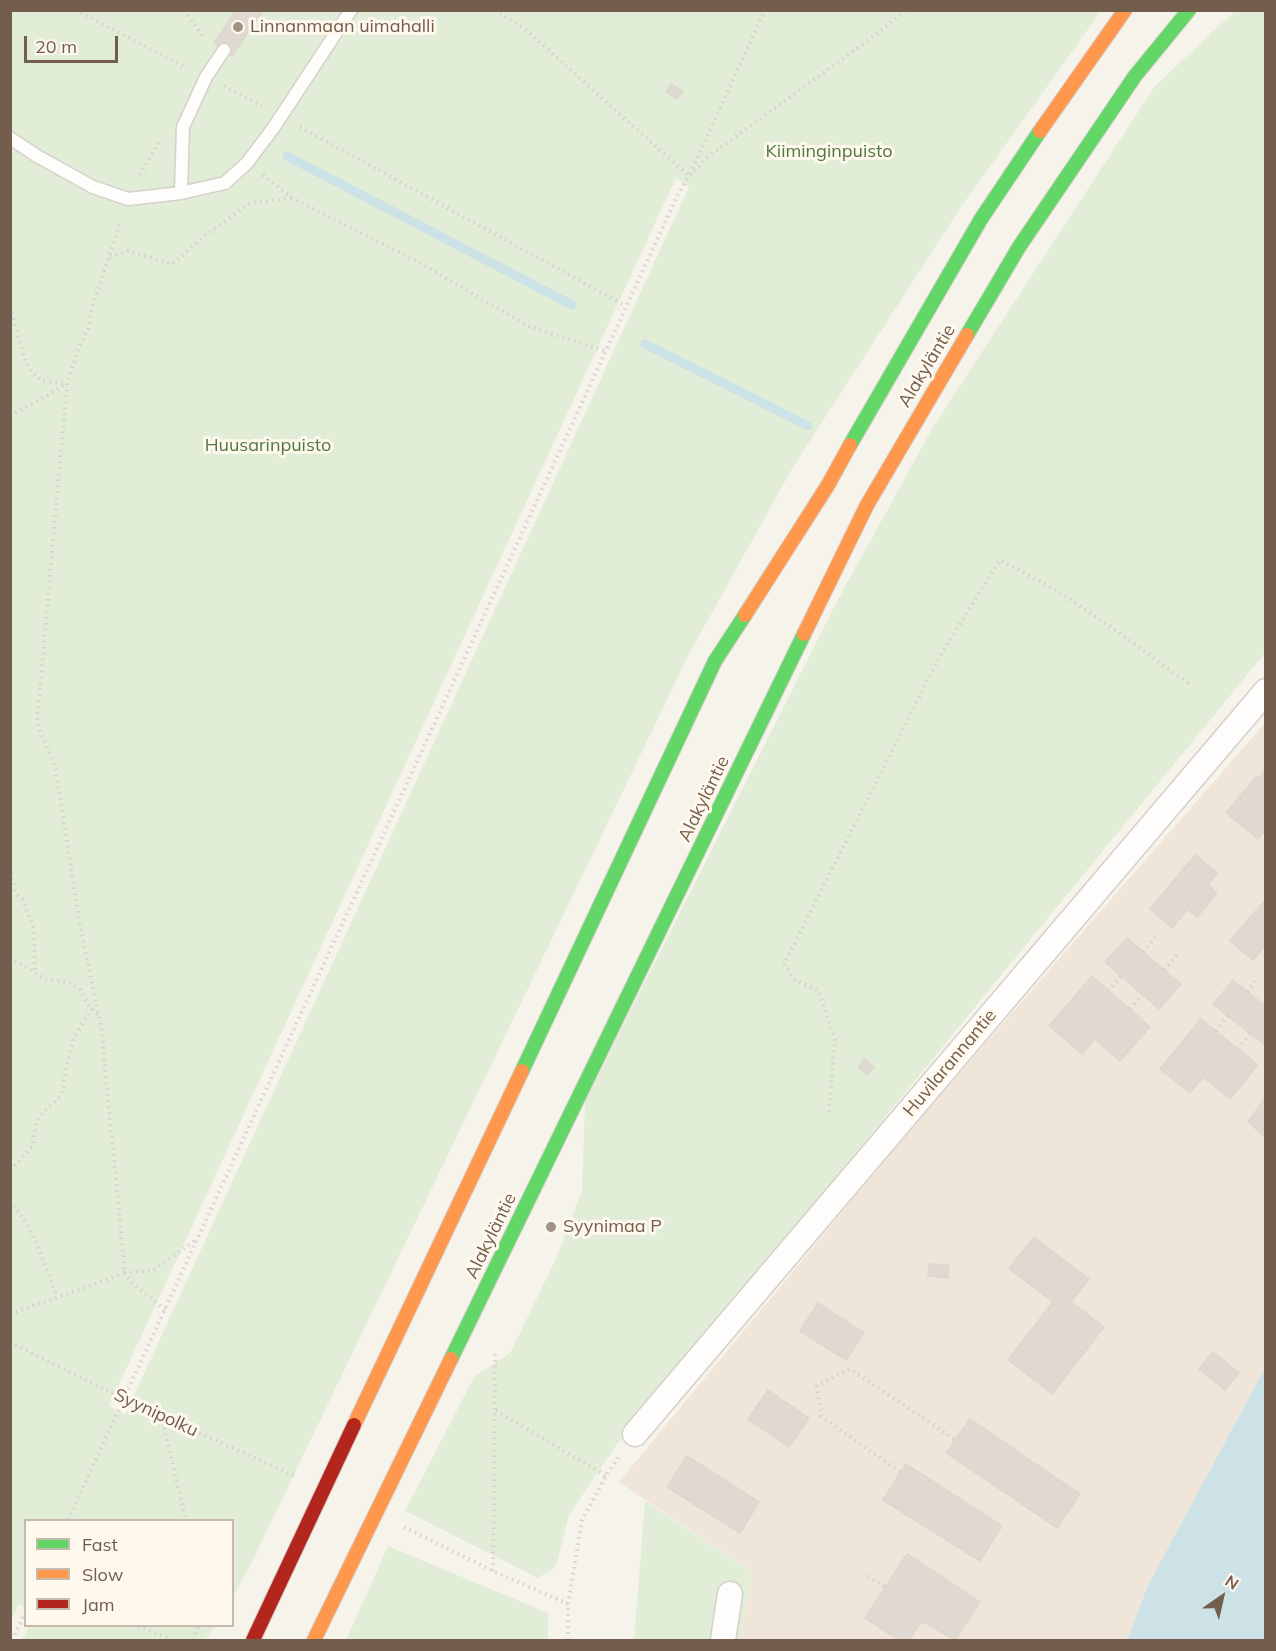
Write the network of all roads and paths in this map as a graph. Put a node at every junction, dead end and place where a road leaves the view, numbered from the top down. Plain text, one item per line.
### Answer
1 (75, 10) edge
2 (184, 10) edge
3 (351, 10) edge
4 (495, 10) edge
5 (765, 10) edge
6 (906, 10) edge
7 (1125, 10) edge
8 (1189, 10) edge
9 (1118, 17) edge
10 (221, 54) joint
11 (206, 77) junction
12 (281, 116) junction
13 (10, 138) edge
14 (247, 163) junction
15 (689, 176) junction
16 (181, 193) junction
17 (292, 198) junction
18 (128, 199) junction
19 (109, 257) junction
20 (626, 306) junction
21 (10, 307) edge
22 (605, 351) junction
23 (68, 384) junction
24 (10, 416) edge
25 (1192, 686) dead end
26 (1266, 691) edge
27 (10, 866) edge
28 (1155, 937) dead end
29 (1143, 951) dead end
30 (1177, 955) dead end
31 (10, 957) edge
32 (1164, 970) dead end
33 (35, 971) junction
34 (1121, 976) dead end
35 (1255, 981) dead end
36 (1108, 991) dead end
37 (1248, 992) dead end
38 (1142, 995) dead end
39 (92, 1009) junction
40 (1130, 1009) dead end
41 (99, 1016) junction
42 (1228, 1016) dead end
43 (1216, 1031) dead end
44 (1250, 1034) dead end
45 (1238, 1049) dead end
46 (829, 1112) dead end
47 (10, 1170) edge
48 (10, 1201) edge
49 (197, 1239) junction
50 (125, 1273) junction
51 (57, 1296) junction
52 (165, 1310) junction
53 (10, 1314) edge
54 (10, 1342) edge
55 (495, 1354) dead end
56 (124, 1398) junction
57 (495, 1410) junction
58 (161, 1416) junction
59 (635, 1434) joint
60 (956, 1440) dead end
61 (900, 1472) dead end
62 (606, 1476) junction
63 (302, 1480) dead end
64 (69, 1519) edge
65 (186, 1519) edge
66 (404, 1527) dead end
67 (493, 1571) junction
68 (868, 1576) dead end
69 (885, 1587) dead end
70 (730, 1594) dead end
71 (568, 1604) junction
72 (24, 1616) edge
73 (19, 1627) junction
74 (140, 1627) edge
75 (10, 1630) edge
76 (12, 1641) edge
77 (172, 1641) edge
78 (253, 1641) edge
79 (314, 1641) edge
80 (568, 1641) edge
81 (723, 1641) edge

1 - 11 path
2 - 10 path
3 - 12 lane
4 - 15 path
5 - 15 path
6 - 15 path
7 - 9 main road, Alakyläntie
8 - 79 main road, Alakyläntie
9 - 78 main road, Alakyläntie
10 - 11 lane
11 - 12 path
11 - 16 lane
12 - 14 lane
12 - 20 path
13 - 18 lane
14 - 16 lane
14 - 17 path
15 - 20 path
16 - 18 lane
17 - 19 path
17 - 22 path
18 - 19 path
19 - 23 path
20 - 22 path
21 - 23 path
22 - 49 path
23 - 24 path
23 - 41 path
25 - 46 path
26 - 59 street, Huvilarannantie
27 - 33 path
28 - 29 path
30 - 32 path
31 - 33 path
33 - 39 path
34 - 36 path
35 - 37 path
38 - 40 path
39 - 41 path
39 - 47 path
41 - 50 path
42 - 43 path
44 - 45 path
48 - 51 path
49 - 50 path
49 - 52 path
50 - 51 path
50 - 52 path
51 - 53 path
52 - 56 path
54 - 56 path, Syynipolku
55 - 57 path
56 - 58 path, Syynipolku
56 - 64 path
57 - 62 path
57 - 67 path
58 - 63 path, Syynipolku
58 - 65 path
59 - 62 path
60 - 61 path
62 - 71 path
66 - 67 path
67 - 71 path
68 - 69 path
70 - 81 street
71 - 80 path
72 - 73 path
73 - 75 path
73 - 76 path
74 - 77 path

